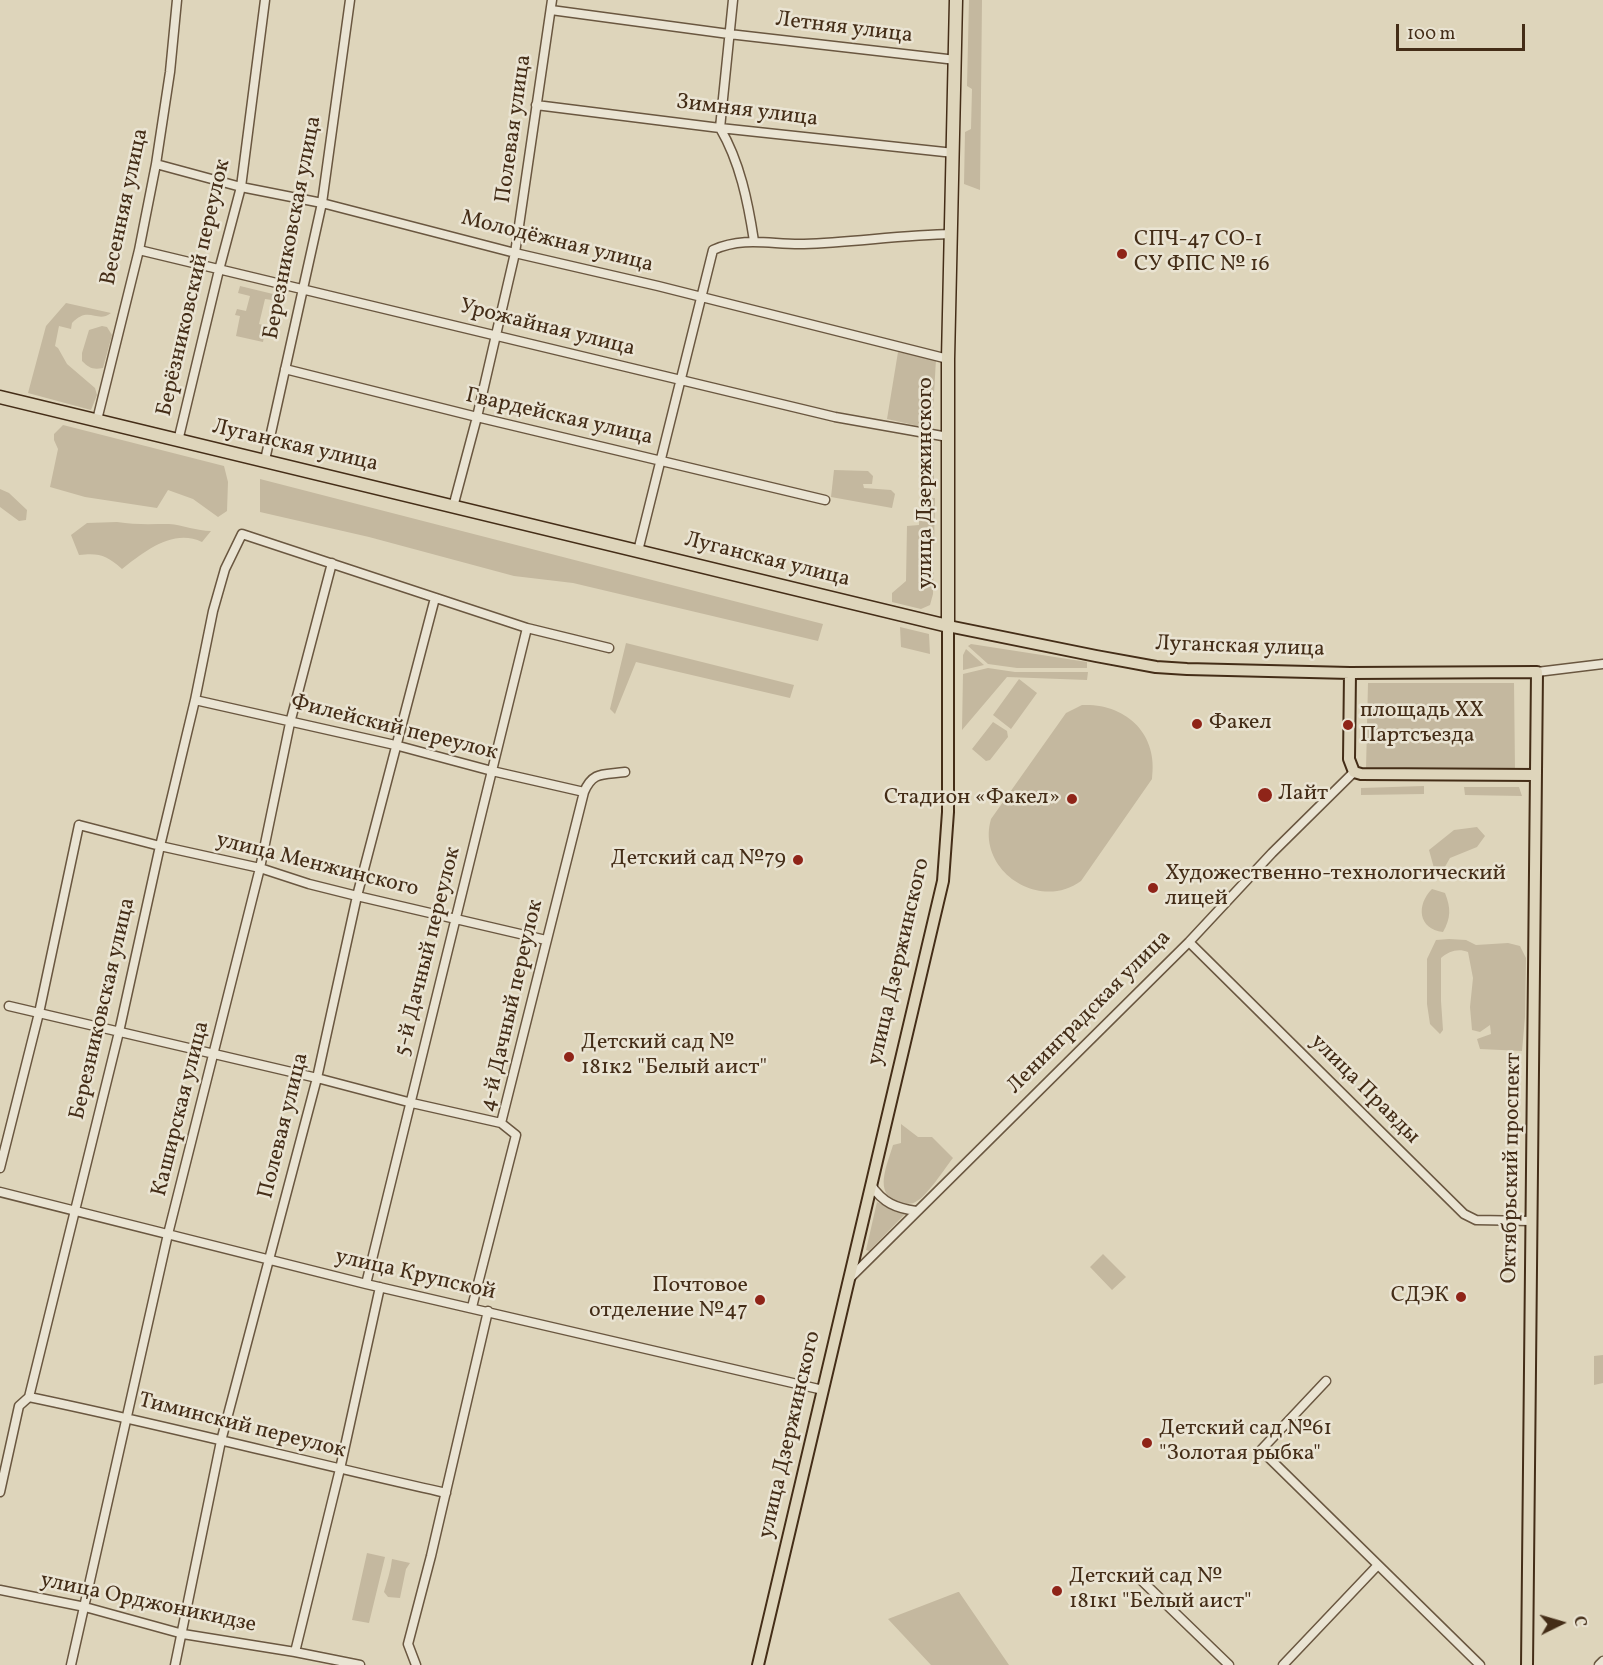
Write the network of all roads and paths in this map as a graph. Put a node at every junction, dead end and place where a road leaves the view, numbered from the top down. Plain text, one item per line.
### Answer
1 (177, 0) edge
2 (265, 0) edge
3 (350, 0) edge
4 (552, 0) edge
5 (734, 0) edge
6 (956, 0) edge
7 (550, 10) junction
8 (729, 34) junction
9 (956, 60) junction
10 (536, 105) junction
11 (720, 128) junction
12 (954, 153) junction
13 (156, 164) junction
14 (241, 187) junction
15 (322, 203) junction
16 (952, 234) junction
17 (754, 241) junction
18 (139, 250) junction
19 (515, 253) junction
20 (219, 270) junction
21 (302, 289) junction
22 (700, 296) junction
23 (496, 334) junction
24 (948, 359) junction
25 (285, 369) junction
26 (680, 379) junction
27 (0, 397) edge
28 (477, 417) junction
29 (96, 420) junction
30 (948, 437) junction
31 (178, 441) junction
32 (265, 460) junction
33 (660, 460) junction
34 (825, 500) dead end
35 (453, 507) junction
36 (638, 551) junction
37 (332, 563) junction
38 (435, 598) junction
39 (948, 626) junction
40 (527, 628) junction
41 (609, 648) dead end
42 (1603, 664) edge
43 (1537, 672) junction
44 (1350, 673) junction
45 (195, 700) junction
46 (290, 723) junction
47 (395, 745) junction
48 (492, 771) junction
49 (625, 772) dead end
50 (1354, 772) junction
51 (1536, 775) junction
52 (584, 792) junction
53 (160, 846) junction
54 (260, 868) junction
55 (357, 896) junction
56 (455, 918) junction
57 (546, 940) junction
58 (1189, 942) junction
59 (9, 1006) dead end
60 (39, 1013) junction
61 (119, 1032) junction
62 (215, 1054) junction
63 (317, 1078) junction
64 (412, 1103) junction
65 (501, 1123) junction
66 (0, 1168) edge
67 (871, 1185) junction
68 (0, 1192) edge
69 (75, 1211) junction
70 (916, 1212) junction
71 (1532, 1221) junction
72 (168, 1234) junction
73 (268, 1260) junction
74 (850, 1278) junction
75 (366, 1284) junction
76 (380, 1287) junction
77 (472, 1307) junction
78 (488, 1311) junction
79 (1326, 1381) dead end
80 (823, 1390) junction
81 (29, 1397) junction
82 (126, 1417) junction
83 (221, 1441) junction
84 (340, 1469) junction
85 (0, 1492) edge
86 (446, 1493) junction
87 (1377, 1566) junction
88 (1140, 1579) dead end
89 (0, 1590) edge
90 (85, 1607) junction
91 (183, 1634) junction
92 (295, 1652) junction
93 (1603, 1661) edge
94 (71, 1665) edge
95 (175, 1665) edge
96 (360, 1665) edge
97 (416, 1665) edge
98 (758, 1665) edge
99 (1229, 1665) edge
100 (1283, 1665) edge
101 (1480, 1665) edge
102 (1527, 1665) edge
103 (1599, 1665) edge

1 - 13 street, Весенняя улица
2 - 14 street, Берёзниковский переулок
3 - 15 street, Березниковская улица
4 - 7 street, Полевая улица
5 - 8 street
6 - 9 highway, улица Дзержинского
7 - 8 street, Летняя улица
7 - 10 street, Полевая улица
8 - 9 street, Летняя улица
8 - 11 street
9 - 12 highway, улица Дзержинского
10 - 11 street, Зимняя улица
10 - 19 street, Полевая улица
11 - 12 street, Зимняя улица
11 - 17 street
12 - 16 highway, улица Дзержинского
13 - 14 street, Молодёжная улица
13 - 18 street, Весенняя улица
14 - 15 street, Молодёжная улица
14 - 20 street, Берёзниковский переулок
15 - 19 street, Молодёжная улица
15 - 21 street, Березниковская улица
16 - 17 street
16 - 24 highway, улица Дзержинского
17 - 22 street
18 - 20 street, Урожайная улица
18 - 29 street, Весенняя улица
19 - 22 street, Молодёжная улица
19 - 23 street, Полевая улица
20 - 21 street, Урожайная улица
20 - 31 street, Берёзниковский переулок
21 - 23 street, Урожайная улица
21 - 25 street, Березниковская улица
22 - 24 street, Молодёжная улица
22 - 26 street
23 - 26 street, Урожайная улица
23 - 28 street, Полевая улица
24 - 30 highway, улица Дзержинского
25 - 28 street, Гвардейская улица
25 - 32 street, Березниковская улица
26 - 30 street, Урожайная улица
26 - 33 street
27 - 29 highway, Луганская улица
28 - 33 street, Гвардейская улица
28 - 35 street, Полевая улица
29 - 31 highway, Луганская улица
30 - 39 highway, улица Дзержинского
31 - 32 highway, Луганская улица
32 - 35 highway, Луганская улица
33 - 34 street, Гвардейская улица
33 - 36 street
35 - 36 highway, Луганская улица
36 - 39 highway, Луганская улица
37 - 38 street
37 - 45 street, Березниковская улица
37 - 46 street, Каширская улица
38 - 40 street
38 - 47 street, Полевая улица
39 - 44 main road, Луганская улица
39 - 67 main road, улица Дзержинского
40 - 41 street
40 - 48 street, 5-й Дачный переулок
42 - 43 street
43 - 44 main road, Луганская улица
43 - 51 main road, Октябрьский проспект
44 - 50 main road
45 - 46 street, Филейский переулок
45 - 53 street, Березниковская улица
46 - 47 street, Филейский переулок
46 - 54 street, Каширская улица
47 - 48 street, Филейский переулок
47 - 55 street, Полевая улица
48 - 52 street, Филейский переулок
48 - 56 street, 5-й Дачный переулок
49 - 52 street
50 - 51 main road
50 - 58 street, Ленинградская улица
51 - 71 main road, Октябрьский проспект
52 - 57 street, 4-й Дачный переулок
53 - 54 street, улица Менжинского
53 - 60 street, улица Менжинского
53 - 61 street, Березниковская улица
54 - 55 street, улица Менжинского
54 - 62 street, Каширская улица
55 - 56 street, улица Менжинского
55 - 63 street, Полевая улица
56 - 57 street, улица Менжинского
56 - 64 street, 5-й Дачный переулок
57 - 65 street, 4-й Дачный переулок
58 - 70 street, Ленинградская улица
58 - 71 street, улица Правды
59 - 60 street
60 - 61 street
60 - 66 street
61 - 62 street
61 - 69 street, Березниковская улица
62 - 63 street
62 - 72 street, Каширская улица
63 - 64 street
63 - 73 street, Полевая улица
64 - 65 street
64 - 75 street, 5-й Дачный переулок
65 - 77 street, 4-й Дачный переулок
67 - 70 street
67 - 74 main road, улица Дзержинского
68 - 69 street, улица Крупской
69 - 72 street, улица Крупской
69 - 81 street, Березниковская улица
70 - 74 street, Ленинградская улица
71 - 102 main road, Октябрьский проспект
72 - 73 street, улица Крупской
72 - 82 street, Каширская улица
73 - 75 street, улица Крупской
73 - 83 street, Полевая улица
74 - 80 main road, улица Дзержинского
75 - 76 street, улица Крупской
76 - 77 street, улица Крупской
76 - 84 street
77 - 78 street, улица Крупской
78 - 80 street, улица Крупской
78 - 86 street
79 - 87 street
80 - 98 main road, улица Дзержинского
81 - 82 street, Тиминский переулок
81 - 85 street, Березниковская улица
82 - 83 street, Тиминский переулок
82 - 90 street, Каширская улица
83 - 84 street, Тиминский переулок
83 - 91 street, Полевая улица
84 - 86 street, Тиминский переулок
84 - 92 street
86 - 97 street
87 - 100 street
87 - 101 street
88 - 99 street
89 - 90 street, улица Орджоникидзе
90 - 91 street, улица Орджоникидзе
90 - 94 street, Каширская улица
91 - 92 street, улица Орджоникидзе
91 - 95 street, Полевая улица
92 - 96 street, улица Орджоникидзе
93 - 103 street

